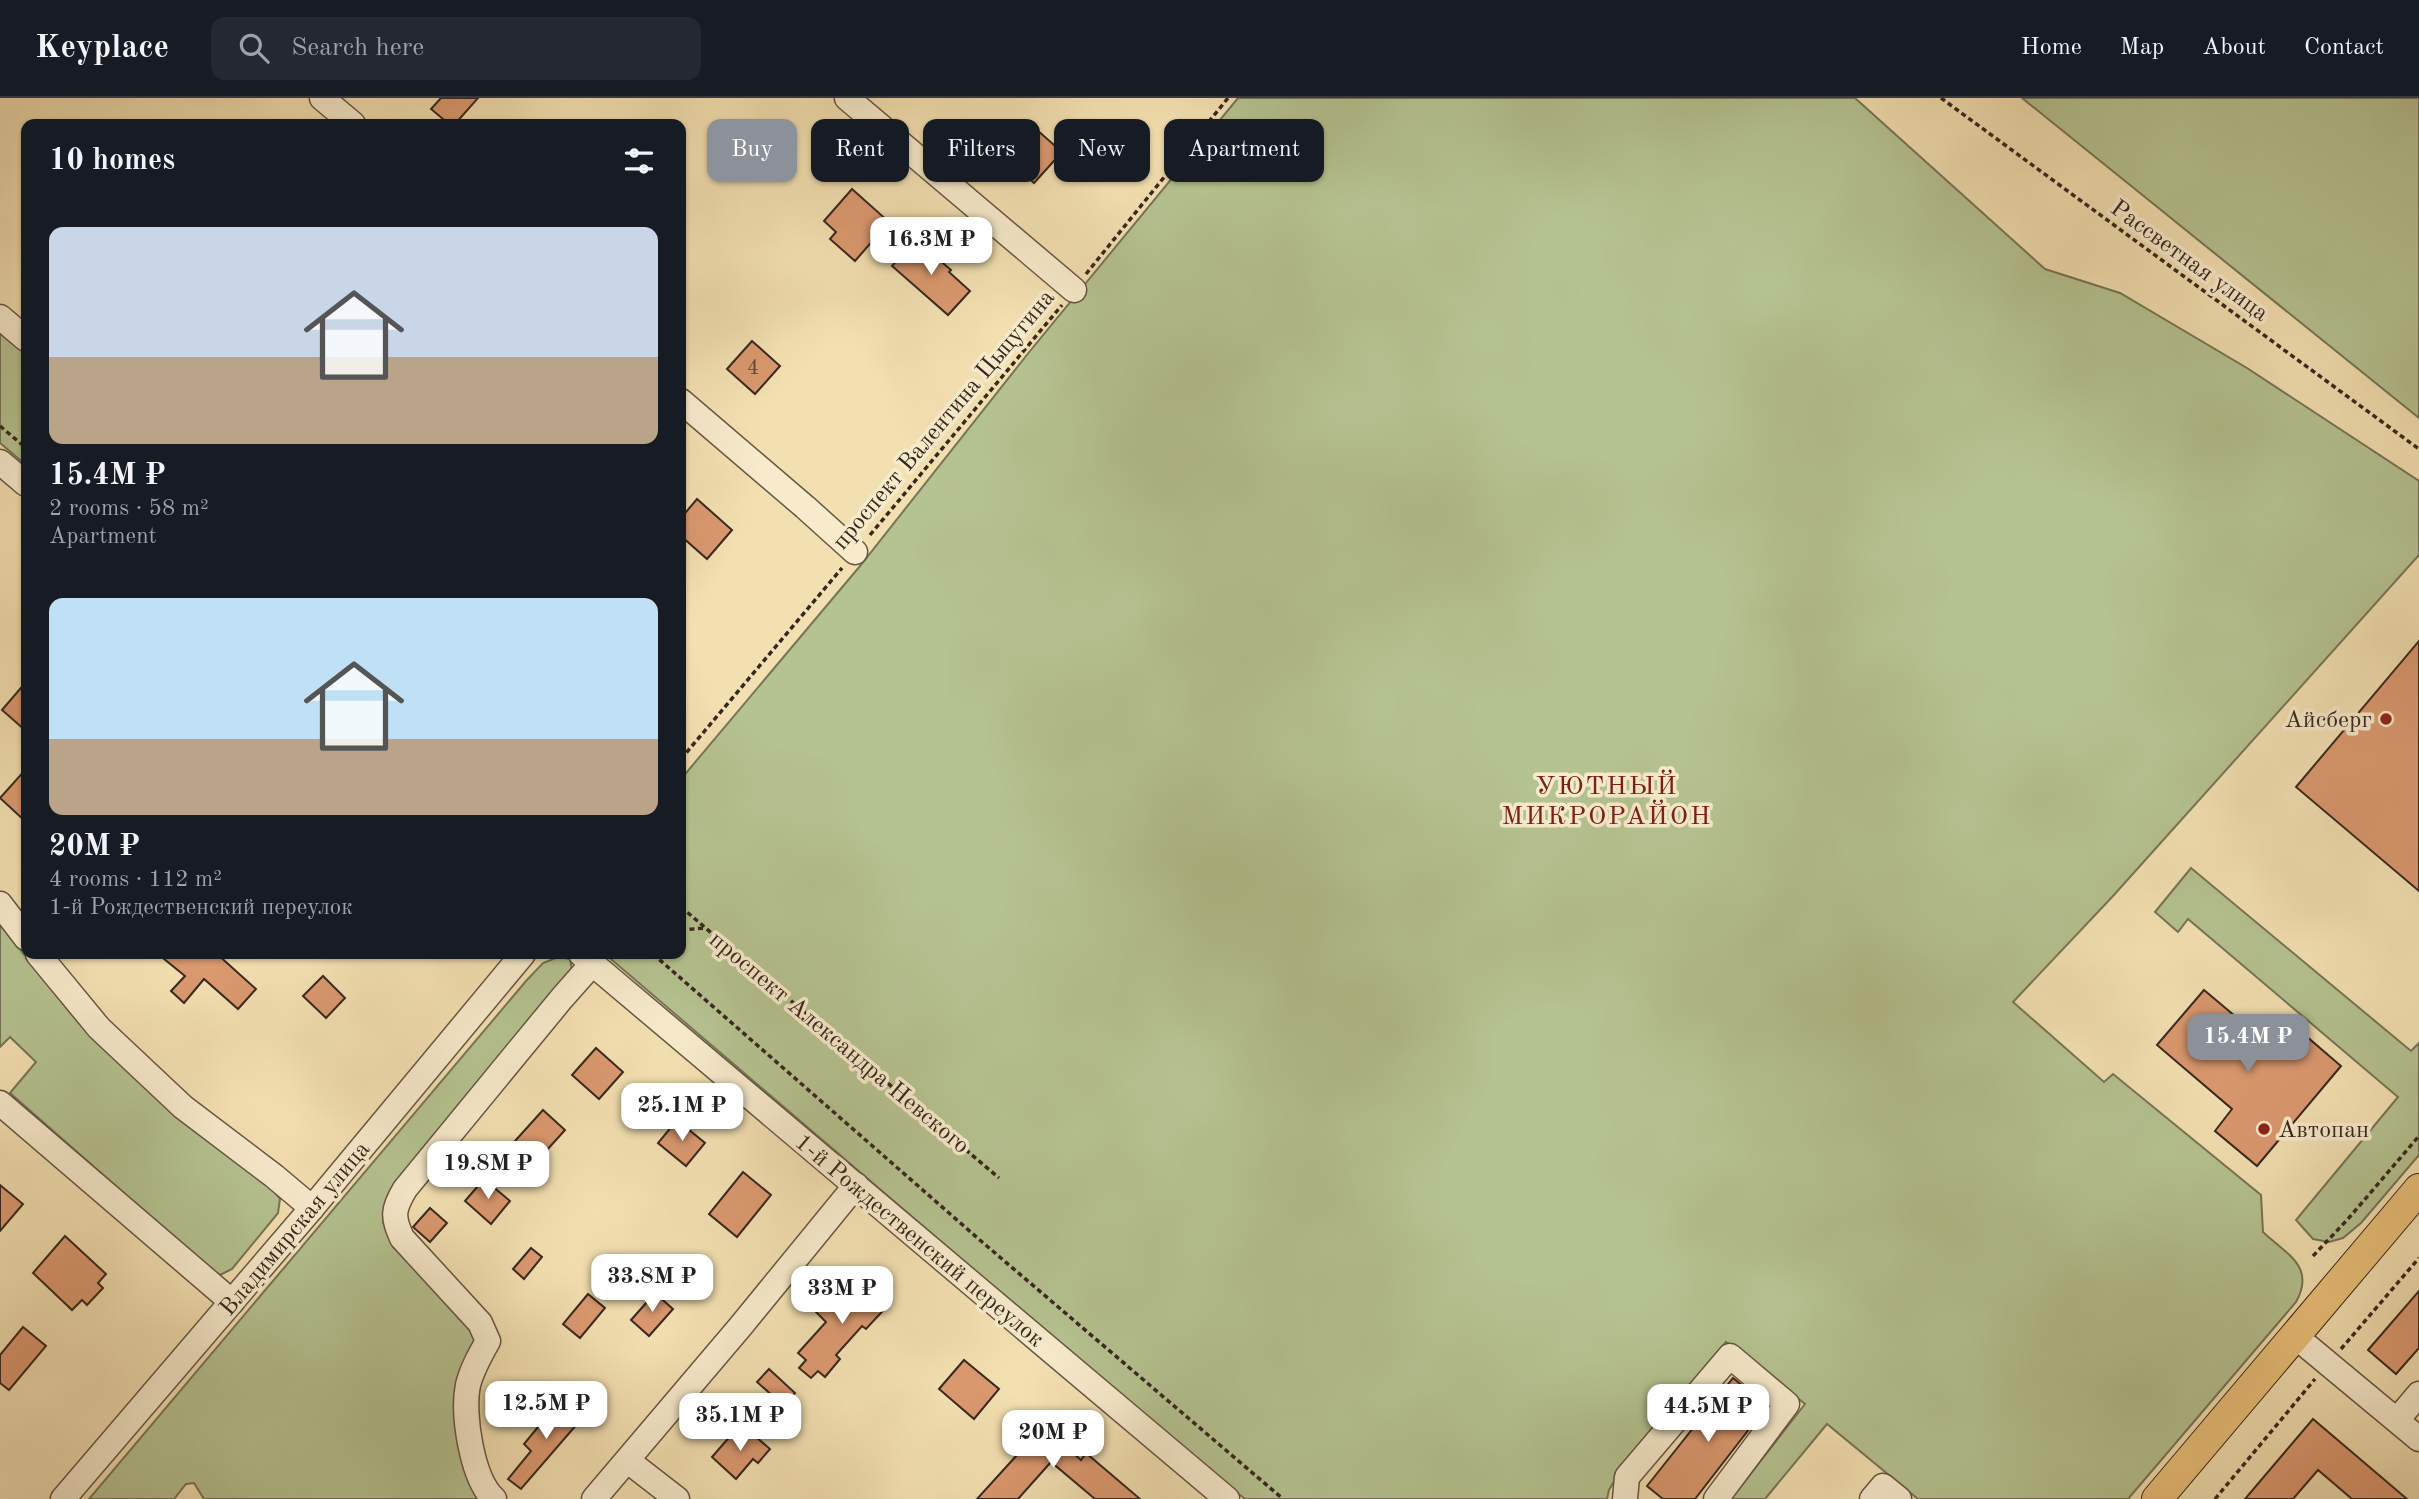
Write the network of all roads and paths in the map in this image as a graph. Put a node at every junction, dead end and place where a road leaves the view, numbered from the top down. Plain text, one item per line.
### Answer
1 (322, 98) edge
2 (847, 98) edge
3 (1228, 98) edge
4 (1941, 98) edge
5 (347, 119) edge
6 (1074, 290) junction
7 (0, 317) edge
8 (21, 335) edge
9 (686, 405) edge
10 (0, 425) edge
11 (21, 444) edge
12 (2419, 449) edge
13 (0, 462) edge
14 (21, 480) edge
15 (855, 552) junction
16 (686, 753) edge
17 (0, 904) edge
18 (686, 911) edge
19 (705, 928) junction
20 (686, 930) edge
21 (21, 931) edge
22 (42, 959) edge
23 (519, 959) edge
24 (586, 959) edge
25 (588, 959) edge
26 (659, 959) edge
27 (0, 1103) edge
28 (2419, 1136) edge
29 (999, 1178) dead end
30 (856, 1185) junction
31 (2419, 1189) edge
32 (312, 1208) junction
33 (2313, 1256) dead end
34 (232, 1302) junction
35 (2295, 1336) junction
36 (2419, 1394) edge
37 (2397, 1420) junction
38 (2419, 1440) edge
39 (628, 1461) junction
40 (63, 1499) edge
41 (494, 1499) edge
42 (594, 1499) edge
43 (677, 1499) edge
44 (1227, 1499) edge
45 (1283, 1499) edge
46 (1626, 1499) edge
47 (1716, 1499) edge
48 (1872, 1499) edge
49 (1899, 1499) edge
50 (2157, 1499) edge

1 - 5 street
2 - 6 street
3 - 6 path, проспект Валентина Цыцугина
4 - 12 path, Рассветная улица
6 - 15 path, проспект Валентина Цыцугина
7 - 8 street
9 - 15 street
10 - 11 path
13 - 14 street
15 - 16 path, проспект Валентина Цыцугина
17 - 21 street
18 - 19 path, проспект Александра Невского
19 - 20 path
19 - 29 path, проспект Александра Невского
22 - 32 street
23 - 32 street, Владимирская улица
24 - 41 street
25 - 30 street, 1-й Рождественский переулок
26 - 45 path
27 - 34 street
28 - 33 path
30 - 39 street
30 - 44 street, 1-й Рождественский переулок
31 - 35 main road
32 - 34 street, Владимирская улица
34 - 40 street, Владимирская улица
35 - 37 street
35 - 50 main road
36 - 37 street
37 - 38 street
39 - 42 street
39 - 43 street
46 - 47 street
48 - 49 street

